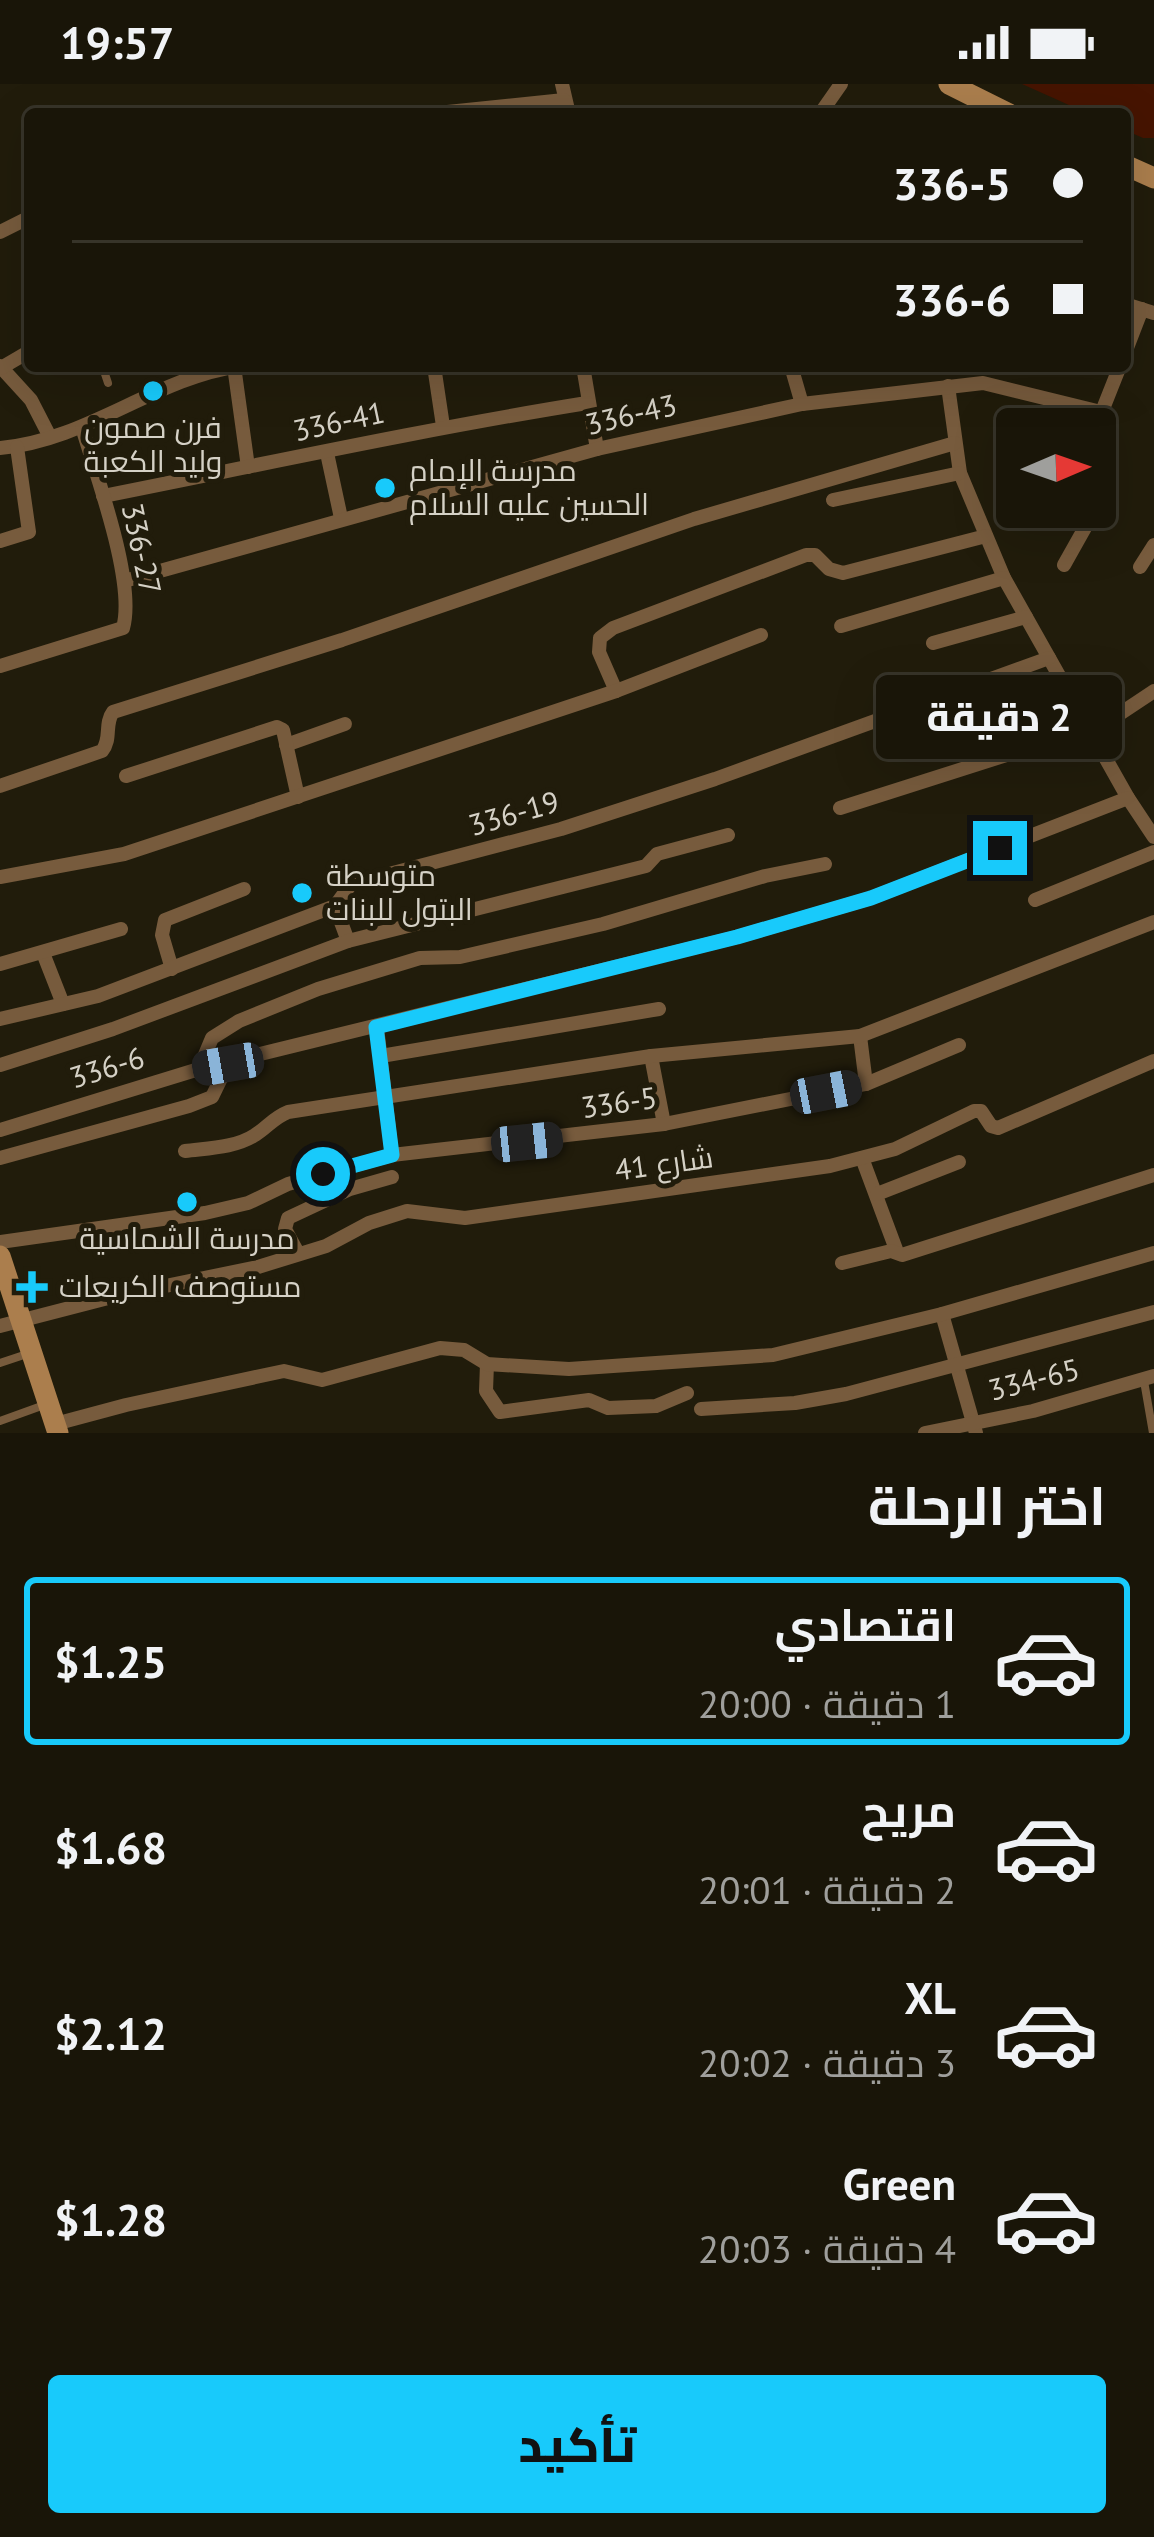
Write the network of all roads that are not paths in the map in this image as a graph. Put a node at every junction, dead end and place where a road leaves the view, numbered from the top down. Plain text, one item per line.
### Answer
1 (949, 84) edge
2 (565, 99) edge
3 (483, 108) edge
4 (997, 108) edge
5 (1148, 311) edge
6 (1131, 341) edge
7 (1, 367) edge
8 (104, 372) edge
9 (198, 372) edge
10 (237, 372) edge
11 (435, 372) edge
12 (584, 372) edge
13 (793, 372) edge
14 (1118, 372) edge
15 (108, 383) dead end
16 (948, 386) junction
17 (587, 403) junction
18 (802, 404) junction
19 (1086, 408) edge
20 (1104, 408) edge
21 (443, 426) junction
22 (82, 427) junction
23 (50, 437) junction
24 (955, 443) junction
25 (8, 448) edge
26 (597, 449) junction
27 (327, 453) junction
28 (248, 467) junction
29 (961, 473) junction
30 (103, 496) junction
31 (832, 500) dead end
32 (341, 518) junction
33 (1085, 528) edge
34 (986, 536) junction
35 (0, 541) edge
36 (1154, 544) edge
37 (1064, 565) dead end
38 (1140, 567) dead end
39 (1004, 578) junction
40 (124, 581) junction
41 (1026, 617) junction
42 (841, 626) dead end
43 (761, 635) dead end
44 (932, 643) dead end
45 (1049, 658) junction
46 (0, 666) edge
47 (616, 691) junction
48 (1154, 691) edge
49 (345, 724) dead end
50 (1090, 731) junction
51 (286, 745) junction
52 (126, 776) dead end
53 (0, 786) edge
54 (298, 797) junction
55 (1128, 798) junction
56 (840, 808) dead end
57 (728, 835) dead end
58 (1154, 837) edge
59 (1154, 852) edge
60 (825, 864) dead end
61 (0, 878) edge
62 (244, 889) dead end
63 (1035, 900) dead end
64 (335, 906) junction
65 (1154, 922) edge
66 (121, 928) dead end
67 (348, 941) junction
68 (43, 953) junction
69 (0, 964) edge
70 (172, 969) junction
71 (63, 1004) junction
72 (659, 1009) dead end
73 (0, 1019) edge
74 (376, 1027) junction
75 (860, 1036) junction
76 (959, 1046) dead end
77 (381, 1056) junction
78 (651, 1056) junction
79 (1154, 1060) edge
80 (228, 1064) junction
81 (0, 1065) edge
82 (199, 1069) junction
83 (866, 1084) junction
84 (387, 1099) junction
85 (664, 1124) junction
86 (0, 1130) edge
87 (185, 1151) dead end
88 (392, 1155) junction
89 (862, 1157) junction
90 (0, 1158) edge
91 (959, 1162) dead end
92 (1154, 1175) edge
93 (392, 1177) dead end
94 (877, 1194) junction
95 (0, 1242) edge
96 (897, 1252) junction
97 (298, 1253) junction
98 (1154, 1253) edge
99 (842, 1263) dead end
100 (2, 1268) edge
101 (1154, 1312) edge
102 (943, 1314) junction
103 (11, 1323) edge
104 (32, 1352) junction
105 (0, 1363) edge
106 (487, 1364) junction
107 (957, 1366) junction
108 (1149, 1378) edge
109 (687, 1393) dead end
110 (701, 1409) dead end
111 (0, 1420) edge
112 (54, 1420) edge
113 (975, 1428) edge
114 (925, 1433) edge
115 (1154, 1433) edge

1 - 4 street
2 - 3 street
5 - 6 street
7 - 23 street
8 - 15 lane
9 - 22 street
10 - 28 street
11 - 21 street
12 - 17 street
13 - 18 street
14 - 20 street
16 - 18 street, 336-43
16 - 19 street, 336-43
16 - 24 street
17 - 21 street, 336-41
17 - 26 street
18 - 26 street, 336-43
21 - 27 street, 336-41
22 - 23 street
22 - 30 street, 336-27
23 - 25 street
24 - 29 street
24 - 53 street
25 - 35 street
26 - 32 street, 336-43
27 - 28 street, 336-41
27 - 32 street
28 - 30 street, 336-41
29 - 31 street
29 - 34 street
30 - 40 street, 336-27
32 - 40 street, 336-43
33 - 37 street
34 - 39 street
34 - 47 street
36 - 38 street
39 - 41 street
39 - 42 street
40 - 46 street, 336-27
41 - 44 street
41 - 45 street
43 - 47 street
45 - 50 street
45 - 64 street, 336-19
47 - 54 street
48 - 50 street
49 - 51 street
50 - 55 street
50 - 56 street
51 - 52 street
51 - 54 street
54 - 61 street
55 - 58 street
55 - 74 street, 336-6
57 - 67 street
59 - 63 street
60 - 82 street
62 - 70 street
64 - 67 street
64 - 70 street, 336-19
65 - 75 street
66 - 68 street
67 - 81 street
68 - 69 street
68 - 71 street
70 - 71 street, 336-19
71 - 73 street, 336-19
72 - 77 street
74 - 77 street
74 - 80 street, 336-6
75 - 78 street
75 - 83 street
76 - 83 street, 336-5
77 - 84 street
78 - 84 street
78 - 85 street
79 - 89 street, شارع 41
80 - 82 street, 336-6
80 - 90 street
82 - 86 street, 336-6
83 - 85 street, 336-5
84 - 87 street
84 - 88 street
85 - 88 street, 336-5
88 - 95 street, 336-5
89 - 94 street
89 - 97 street, شارع 41
91 - 94 street
92 - 96 street
93 - 97 street
94 - 96 street
96 - 99 street
97 - 103 street, شارع 41
98 - 102 street
100 - 103 street
101 - 107 street
102 - 106 street
102 - 107 street
103 - 104 street
104 - 105 lane
104 - 112 street
106 - 109 street
106 - 112 street
107 - 110 street
107 - 113 street
108 - 113 street, 334-65
108 - 115 lane
111 - 112 lane
113 - 114 street, 334-65

